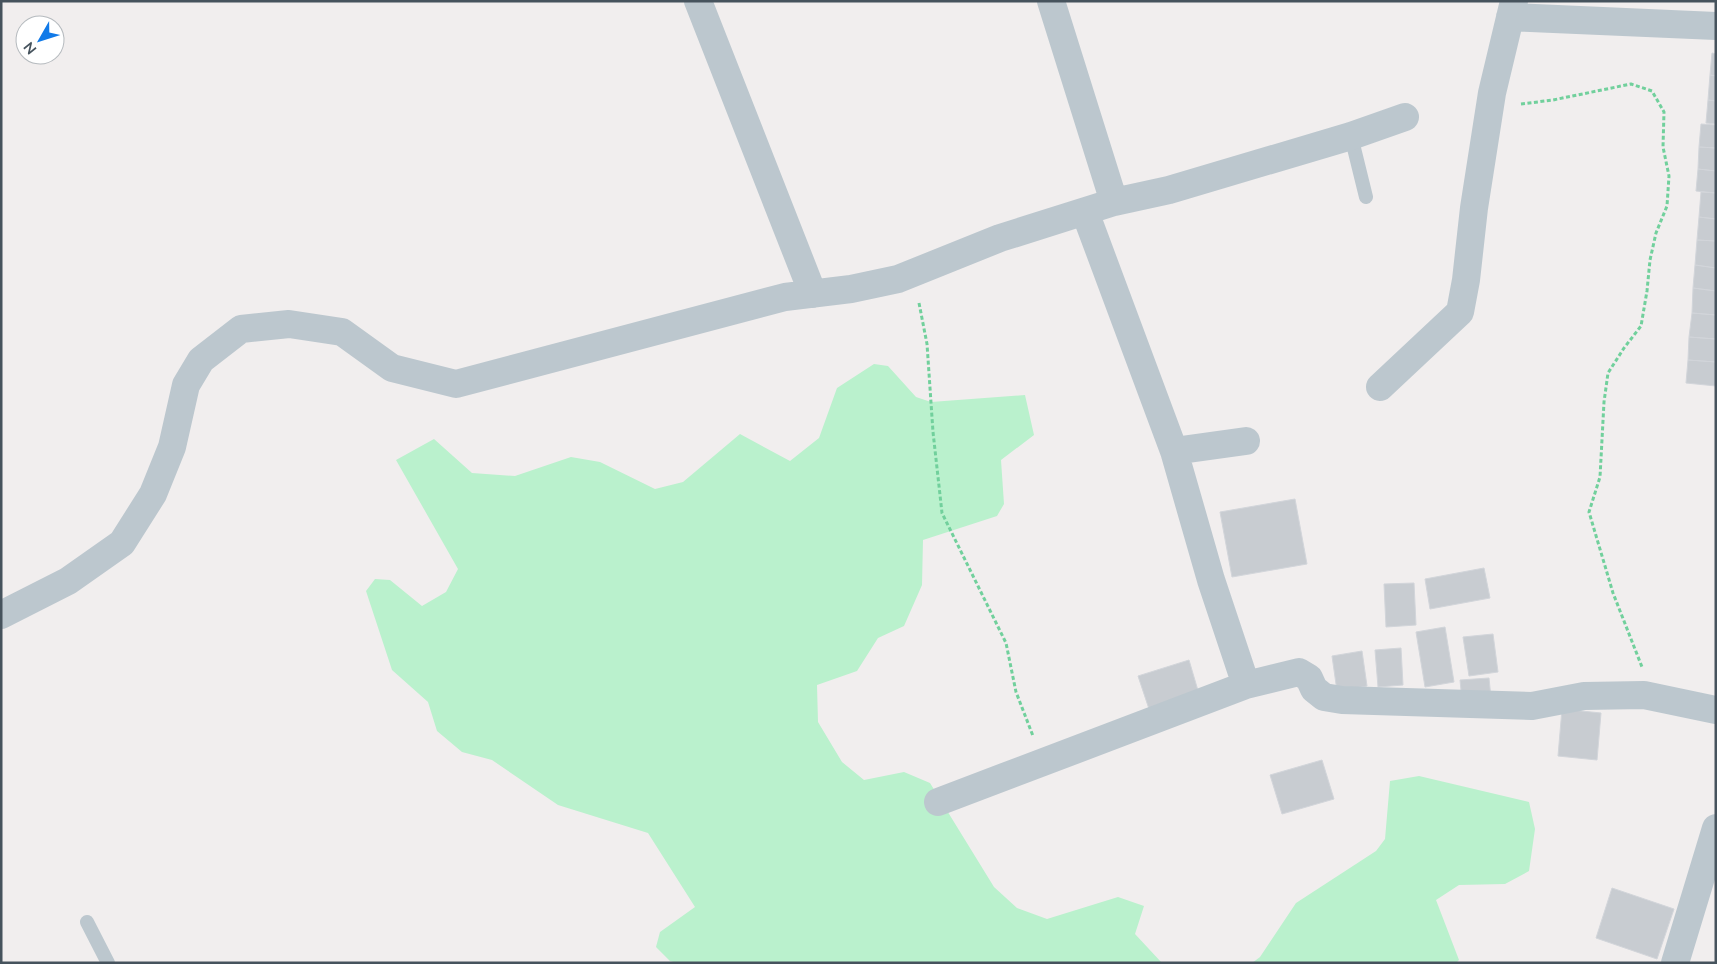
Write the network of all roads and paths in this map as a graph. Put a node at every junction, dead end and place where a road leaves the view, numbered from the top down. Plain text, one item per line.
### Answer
1 (698, 1) edge
2 (1055, 1) edge
3 (1051, 2) edge
4 (1512, 9) edge
5 (1716, 26) edge
6 (1490, 107) junction
7 (1405, 117) dead end
8 (1351, 136) junction
9 (1366, 197) dead end
10 (1114, 202) junction
11 (1084, 212) junction
12 (914, 272) junction
13 (813, 294) junction
14 (1380, 387) dead end
15 (1246, 441) dead end
16 (1174, 451) junction
17 (1, 615) edge
18 (1246, 685) junction
19 (1644, 695) junction
20 (1716, 710) edge
21 (1043, 762) junction
22 (938, 802) dead end
23 (1716, 828) edge
24 (87, 922) dead end
25 (108, 963) edge
26 (1675, 963) edge

1 - 13 street
2 - 3 street
3 - 10 street
4 - 5 street
4 - 6 street
6 - 14 street
6 - 19 path
7 - 8 street
8 - 9 lane
8 - 10 street
10 - 11 street
11 - 12 street
11 - 16 street
12 - 13 street
12 - 21 path
13 - 17 street
15 - 16 street
16 - 18 street
18 - 19 street
18 - 21 street
19 - 20 street
21 - 22 street
23 - 26 street
24 - 25 lane

